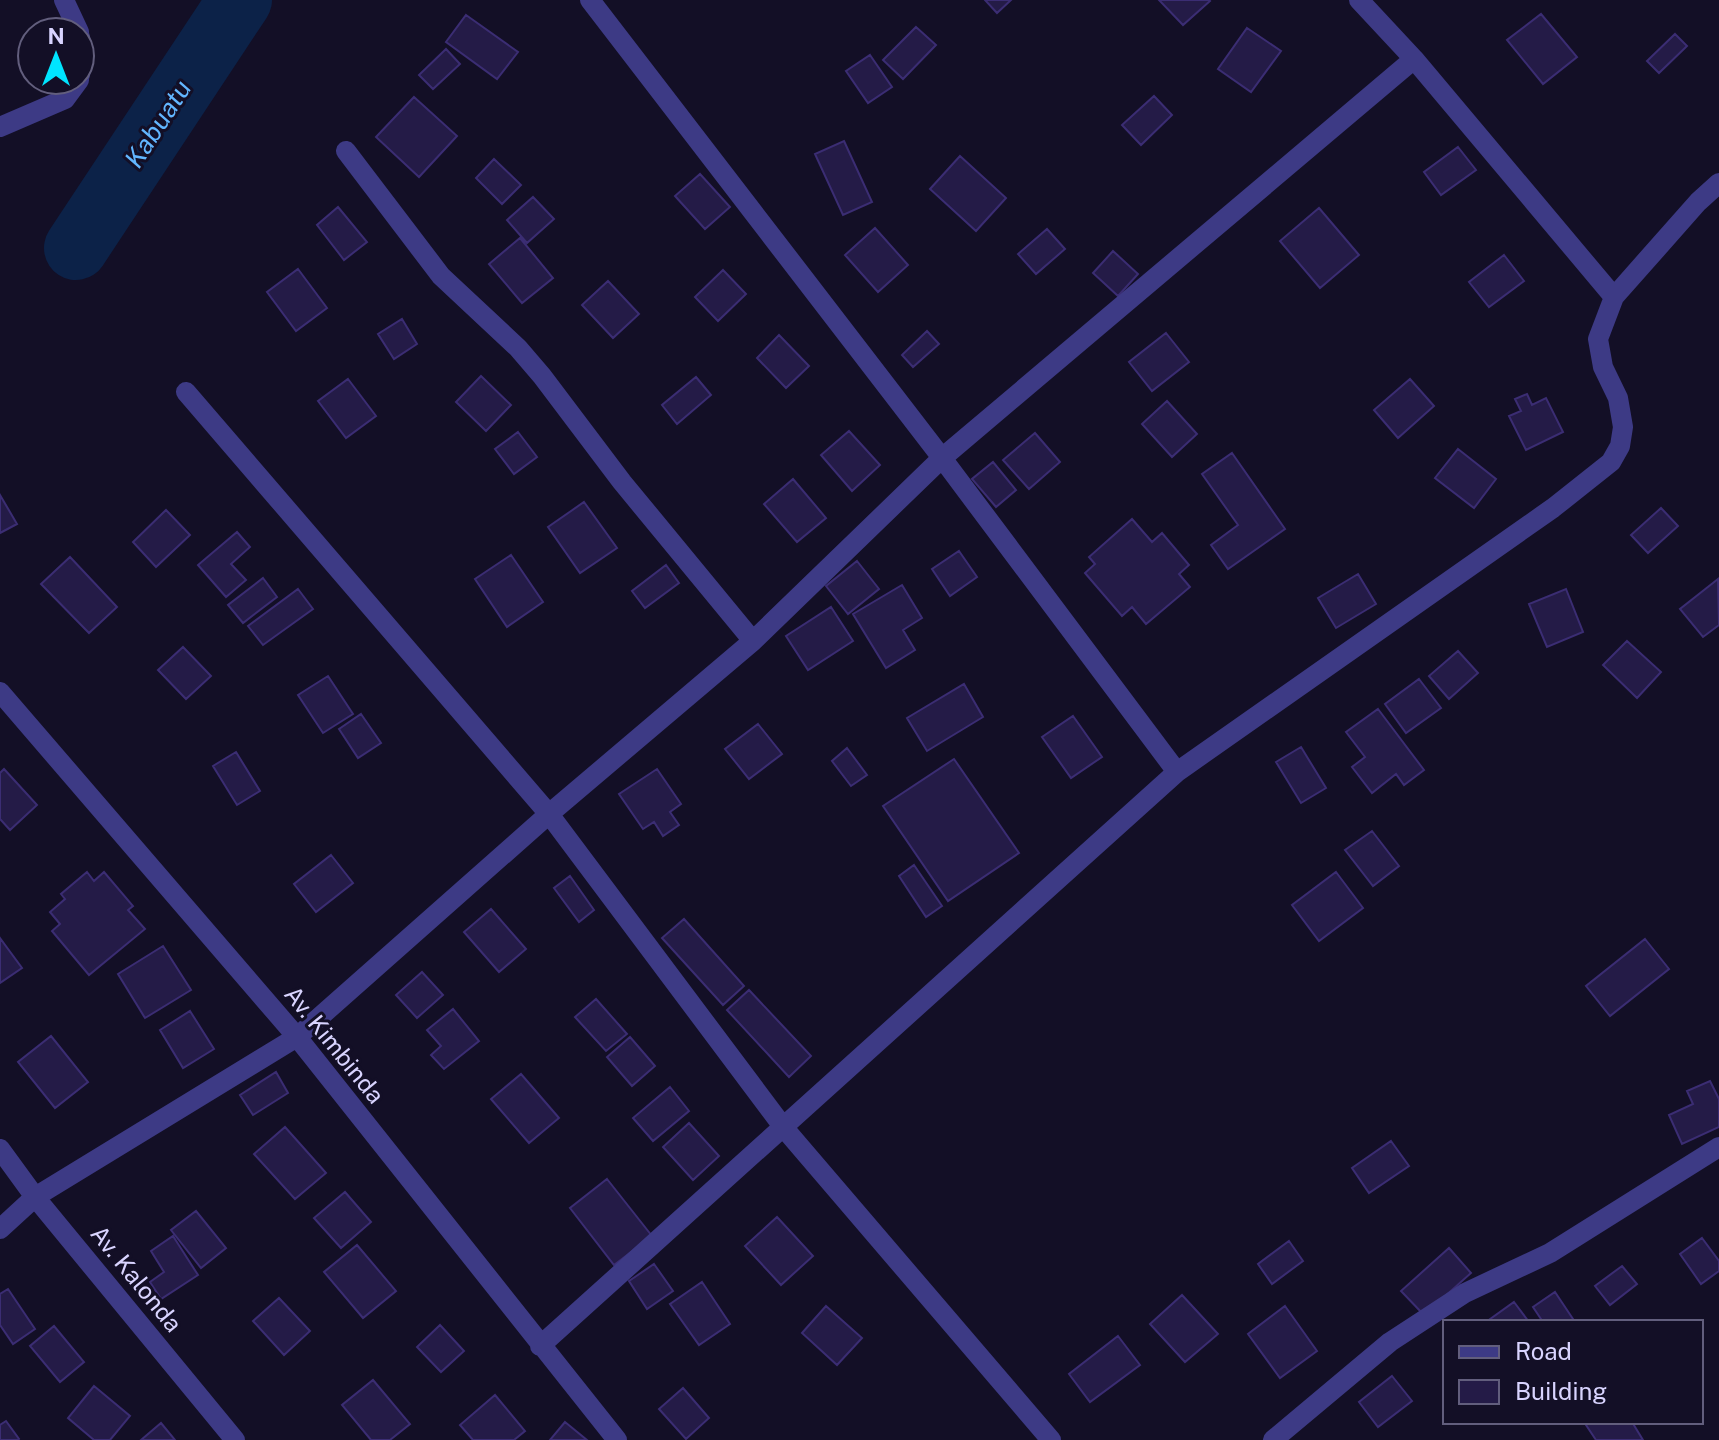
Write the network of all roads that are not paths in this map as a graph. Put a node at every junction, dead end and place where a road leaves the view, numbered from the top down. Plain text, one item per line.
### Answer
1 (590, 0) edge
2 (1359, 0) edge
3 (1414, 59) junction
4 (67, 96) edge
5 (0, 127) edge
6 (346, 151) dead end
7 (1719, 183) edge
8 (1614, 297) junction
9 (186, 392) dead end
10 (942, 458) junction
11 (753, 641) junction
12 (0, 692) edge
13 (1177, 772) junction
14 (549, 814) junction
15 (297, 1037) junction
16 (784, 1128) junction
17 (1719, 1147) edge
18 (0, 1149) edge
19 (35, 1197) junction
20 (0, 1229) edge
21 (540, 1346) junction
22 (235, 1440) edge
23 (617, 1440) edge
24 (1051, 1440) edge
25 (1273, 1440) edge

1 - 10 street
2 - 3 street
3 - 8 street
3 - 10 street
4 - 5 street
6 - 11 street
7 - 8 street
8 - 13 street
9 - 14 street
10 - 11 street
10 - 13 street
11 - 14 street
12 - 15 street, Av. Kimbinda
13 - 16 street
14 - 15 street
14 - 16 street
15 - 19 street
15 - 21 street, Av. Kimbinda
16 - 21 street
16 - 24 street
17 - 25 street
18 - 19 street, Av. Kalonda
19 - 20 street
19 - 22 street, Av. Kalonda
21 - 23 street, Av. Kimbinda

